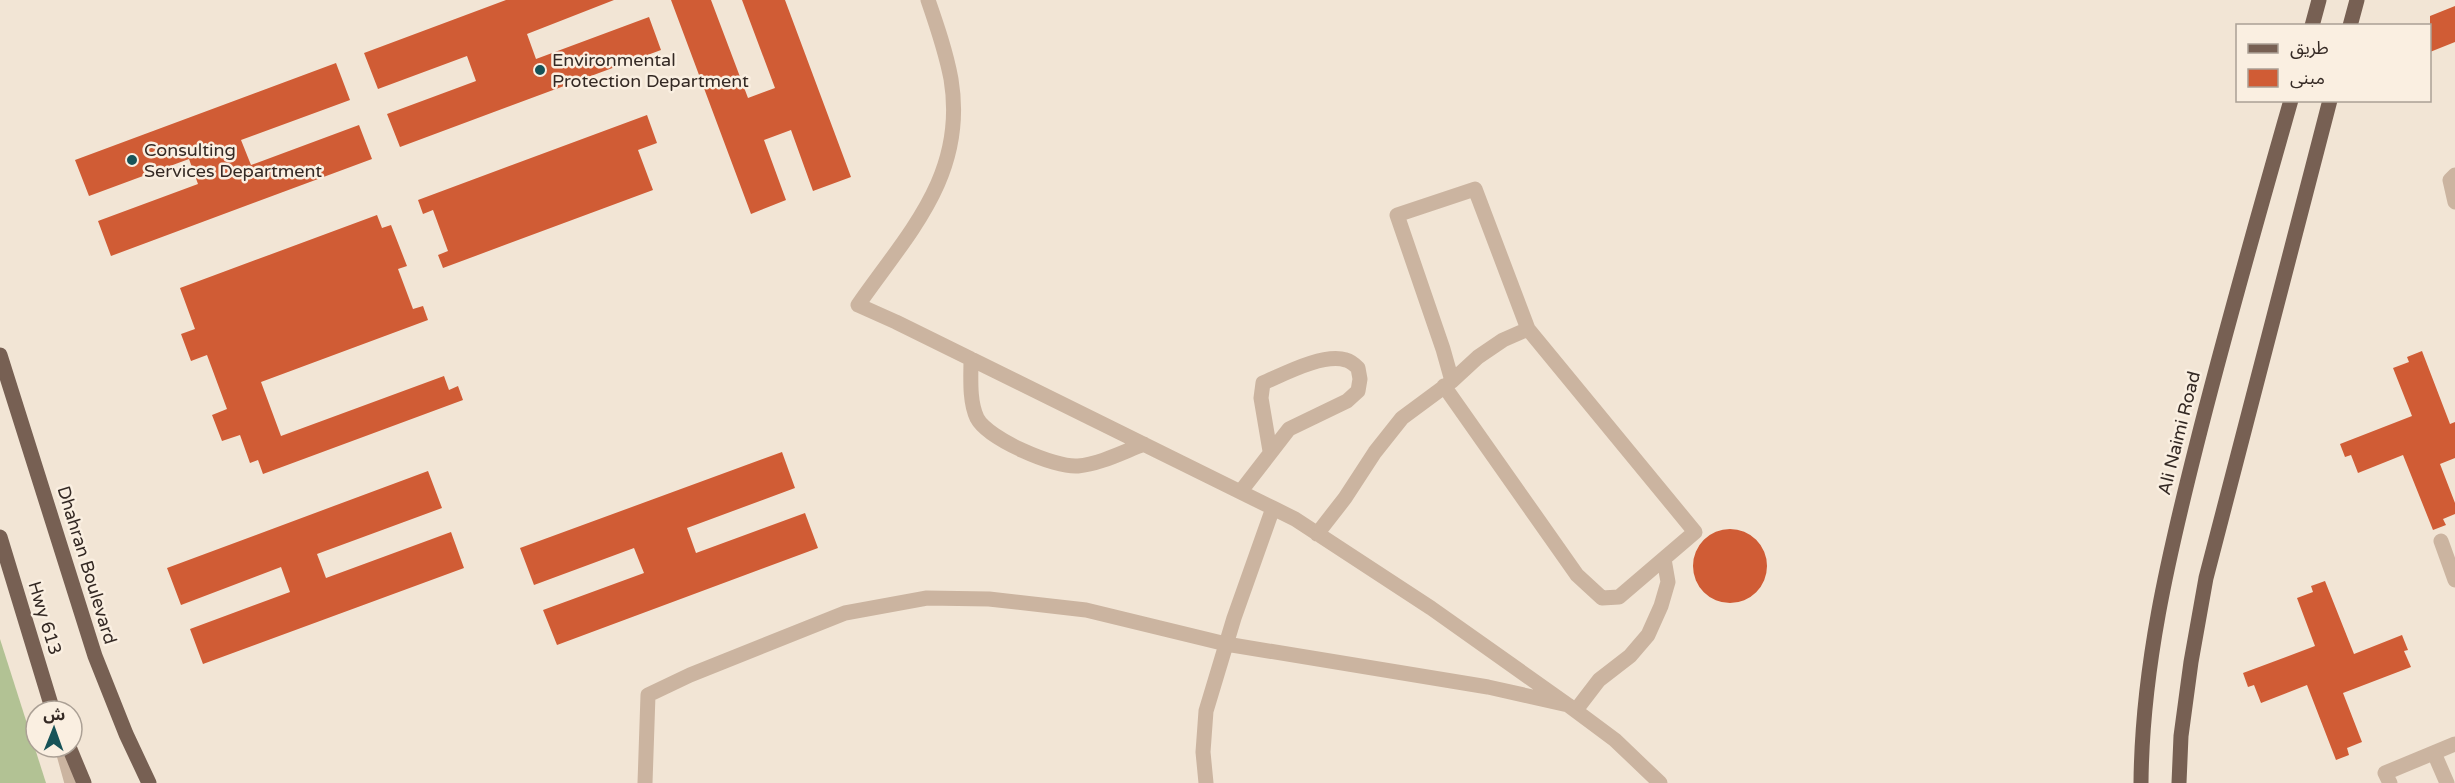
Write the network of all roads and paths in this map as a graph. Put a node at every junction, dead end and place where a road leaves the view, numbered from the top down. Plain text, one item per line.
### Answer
1 (928, 0) edge
2 (2319, 0) edge
3 (2357, 0) edge
4 (2313, 24) edge
5 (2351, 24) edge
6 (2290, 102) edge
7 (2329, 102) edge
8 (2455, 174) edge
9 (2455, 202) edge
10 (1528, 329) junction
11 (971, 359) junction
12 (2, 365) edge
13 (1448, 384) junction
14 (1144, 444) junction
15 (1270, 451) junction
16 (1241, 491) junction
17 (1273, 508) junction
18 (1317, 534) junction
19 (0, 537) edge
20 (2441, 541) dead end
21 (1664, 559) junction
22 (2455, 580) edge
23 (1226, 644) junction
24 (49, 699) edge
25 (1572, 707) junction
26 (2455, 744) edge
27 (2434, 753) junction
28 (65, 759) edge
29 (74, 759) edge
30 (72, 783) edge
31 (84, 783) edge
32 (149, 783) edge
33 (645, 783) edge
34 (1206, 783) edge
35 (1660, 783) edge
36 (2141, 783) edge
37 (2179, 783) edge
38 (2390, 783) edge
39 (2446, 783) edge

1 - 11 street
2 - 4 main road
3 - 5 main road
6 - 36 main road, Ali Naimi Road
7 - 37 main road
8 - 9 street
10 - 13 street
10 - 13 street
10 - 21 street
11 - 14 street
11 - 14 street
12 - 32 main road, Dhahran Boulevard
13 - 18 street
13 - 21 street
14 - 16 street
15 - 15 street
15 - 16 street
16 - 17 street
17 - 18 street
17 - 23 street
18 - 25 street
19 - 24 main road, Hwy 613
20 - 22 street
21 - 25 street
23 - 25 street
23 - 33 street
23 - 34 street
25 - 35 street
26 - 27 street
27 - 38 street
27 - 39 street
28 - 30 street
29 - 31 main road

